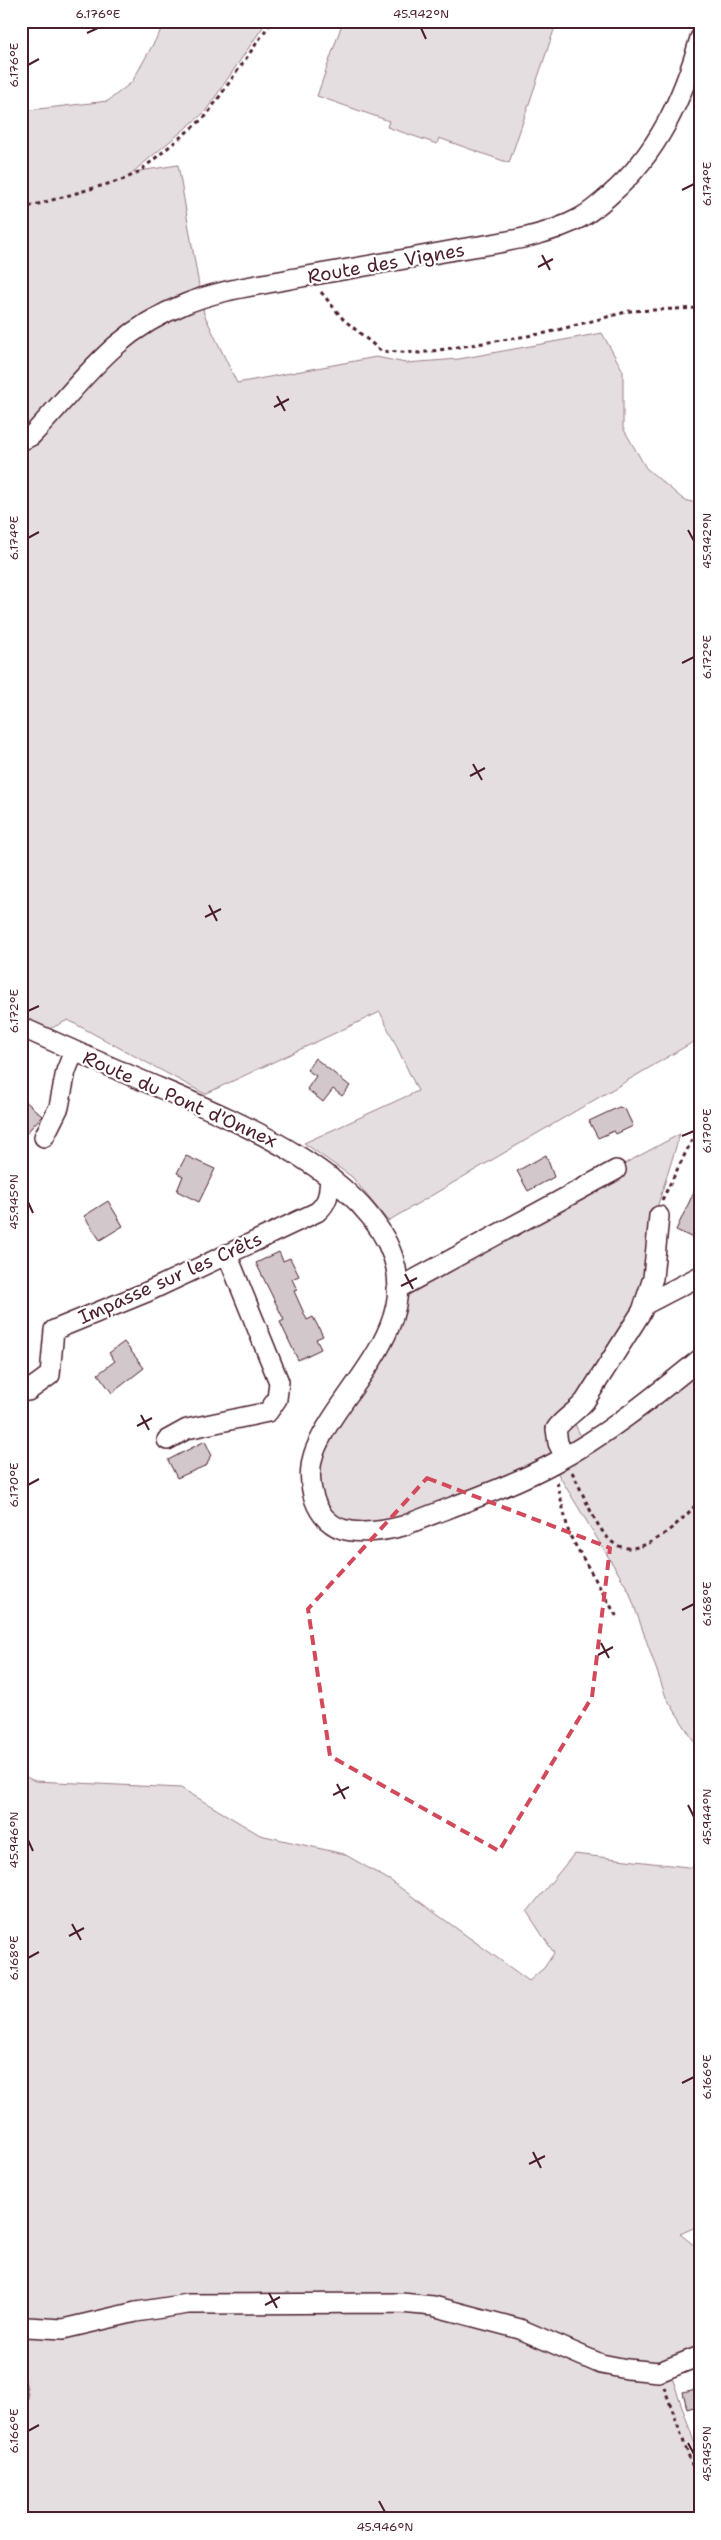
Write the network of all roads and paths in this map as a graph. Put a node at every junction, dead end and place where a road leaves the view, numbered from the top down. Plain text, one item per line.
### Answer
1 (272, 21) edge
2 (700, 38) edge
3 (21, 209) edge
4 (309, 276) junction
5 (700, 308) edge
6 (21, 441) edge
7 (21, 1027) edge
8 (74, 1052) junction
9 (700, 1124) edge
10 (44, 1137) dead end
11 (616, 1170) dead end
12 (330, 1177) junction
13 (659, 1216) joint
14 (227, 1254) junction
15 (700, 1276) edge
16 (397, 1289) junction
17 (644, 1305) junction
18 (700, 1360) edge
19 (28, 1391) dead end
20 (167, 1440) dead end
21 (559, 1461) junction
22 (700, 1500) edge
23 (617, 1617) dead end
24 (21, 2329) edge
25 (700, 2356) edge
26 (659, 2372) junction
27 (700, 2487) edge

1 - 3 path
2 - 4 street, Route des Vignes
4 - 5 path
4 - 6 street, Route des Vignes
7 - 8 street, Route du Pont d'Onnex
8 - 10 street
8 - 12 street, Route du Pont d'Onnex
9 - 13 path
11 - 16 street
12 - 14 street, Impasse sur les Crêts
12 - 16 street, Route du Pont d'Onnex
13 - 17 street
14 - 19 street, Impasse sur les Crêts
14 - 20 street
15 - 17 street
16 - 21 street, Route du Pont d'Onnex
17 - 21 street
18 - 21 street, Route du Pont d'Onnex
21 - 22 path
21 - 23 path
24 - 26 street
25 - 26 street
26 - 27 path

